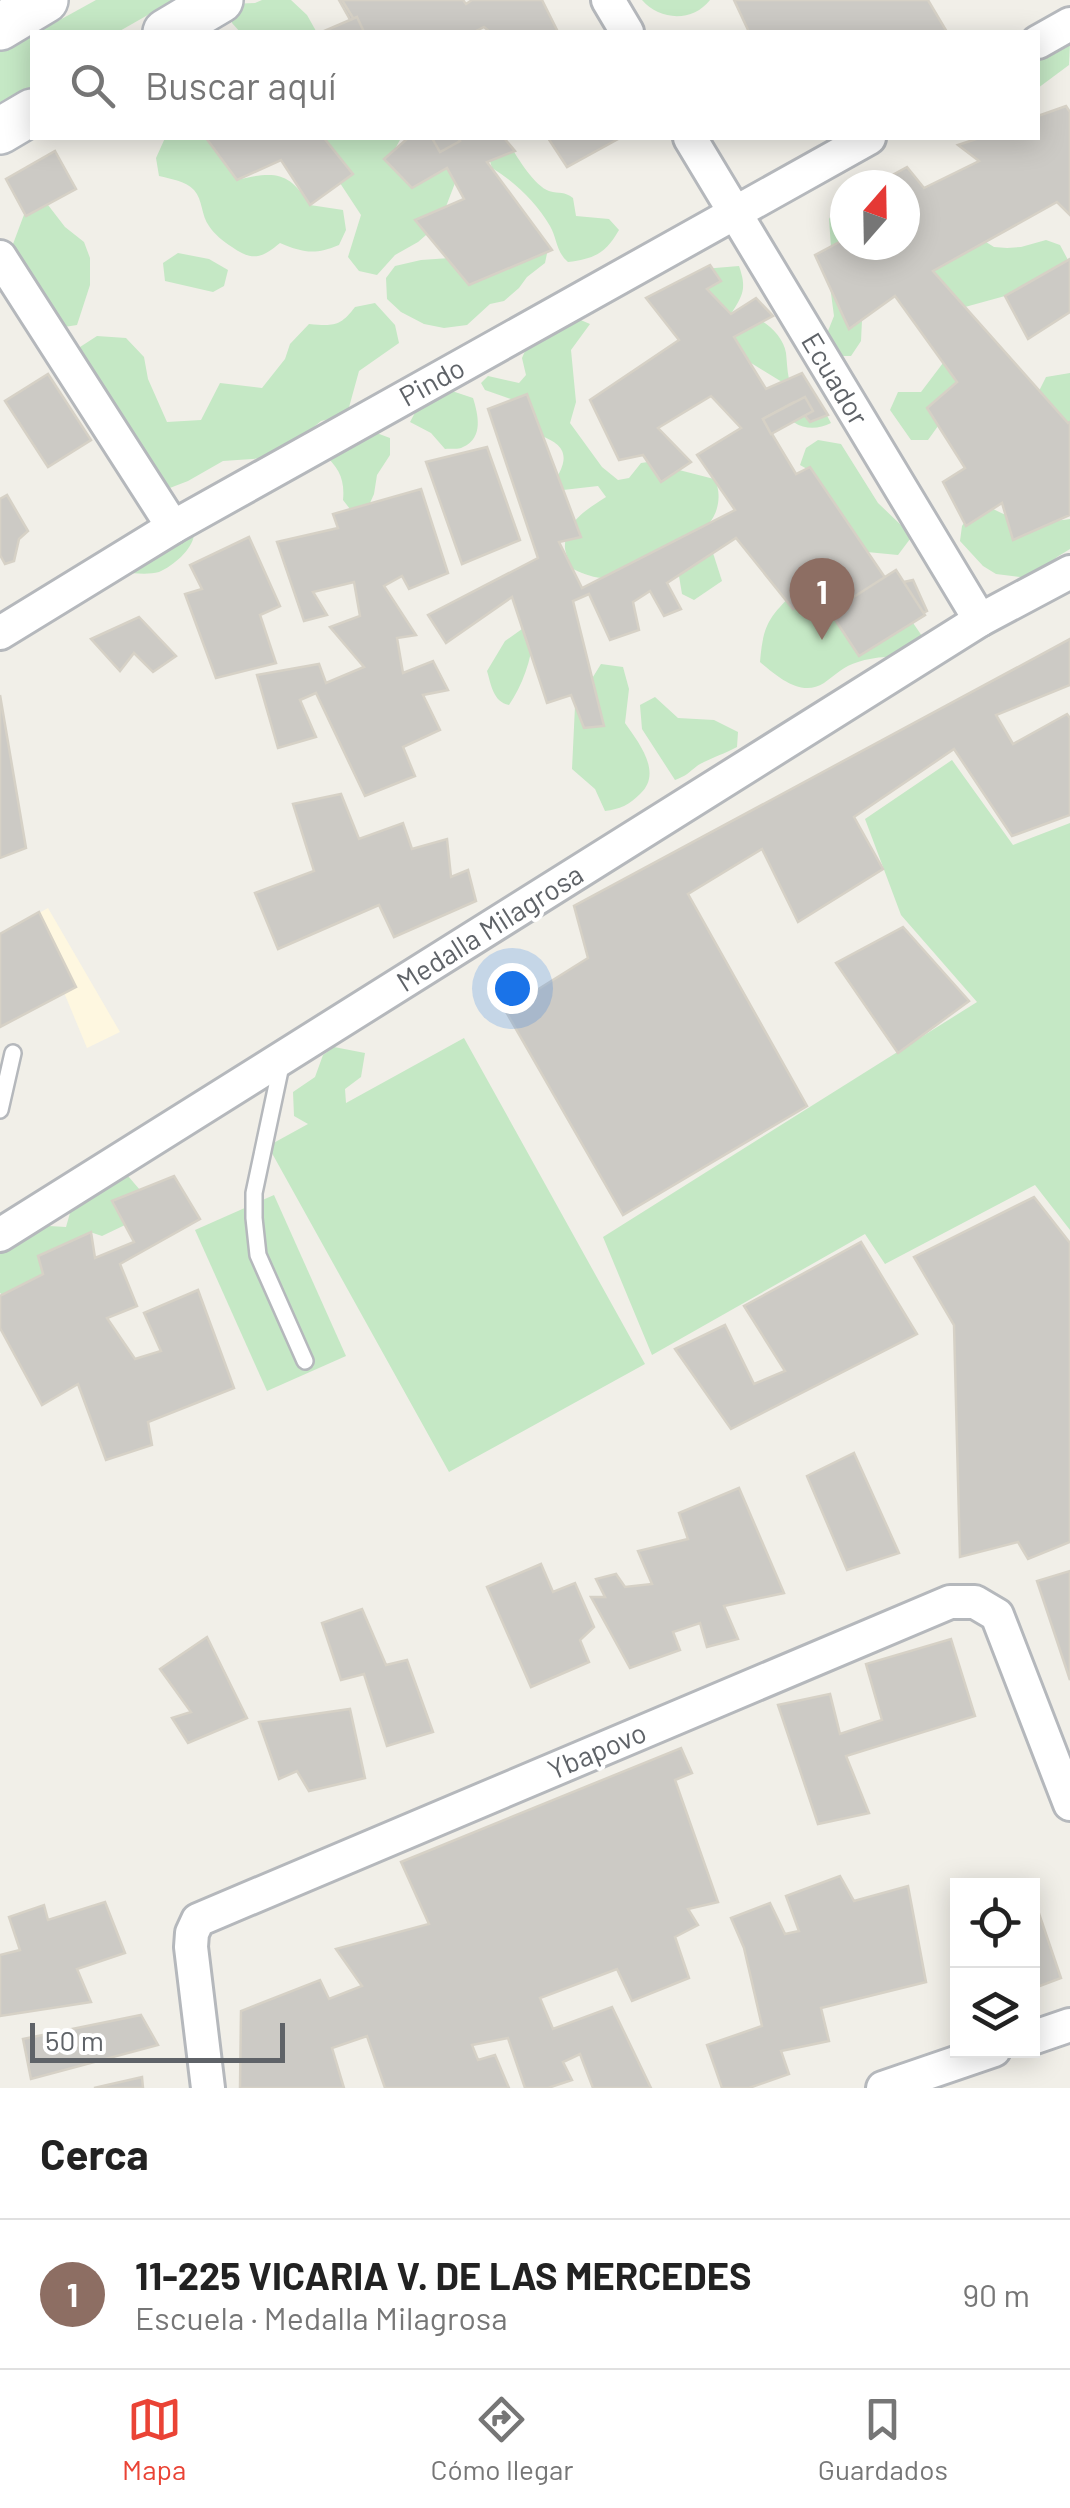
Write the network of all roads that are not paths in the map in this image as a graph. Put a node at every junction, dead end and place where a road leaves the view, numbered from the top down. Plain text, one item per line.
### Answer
1 (45, 0) edge
2 (220, 0) edge
3 (608, 0) edge
4 (1070, 24) edge
5 (0, 27) edge
6 (169, 30) edge
7 (626, 30) edge
8 (1040, 41) edge
9 (30, 113) edge
10 (0, 131) edge
11 (691, 140) edge
12 (864, 140) edge
13 (735, 213) junction
14 (0, 257) edge
15 (173, 527) junction
16 (1070, 572) edge
17 (980, 620) junction
18 (0, 633) edge
19 (13, 1053) dead end
20 (283, 1058) junction
21 (0, 1110) edge
22 (0, 1235) edge
23 (305, 1361) dead end
24 (1070, 1804) edge
25 (1070, 2025) edge
26 (1040, 2035) edge
27 (971, 2058) edge
28 (208, 2088) edge
29 (884, 2088) edge

1 - 5 main road
2 - 6 main road
3 - 7 street
4 - 8 street
9 - 10 main road
11 - 13 street, Ecuador
12 - 13 street, Pindo
13 - 15 street, Pindo
13 - 17 street, Ecuador
14 - 15 street
15 - 18 street, Pindo
16 - 17 street, Medalla Milagrosa
17 - 20 street, Medalla Milagrosa
19 - 21 lane
20 - 22 street, Medalla Milagrosa
20 - 23 lane
24 - 28 street, Ybapovo
25 - 26 street
27 - 29 street

